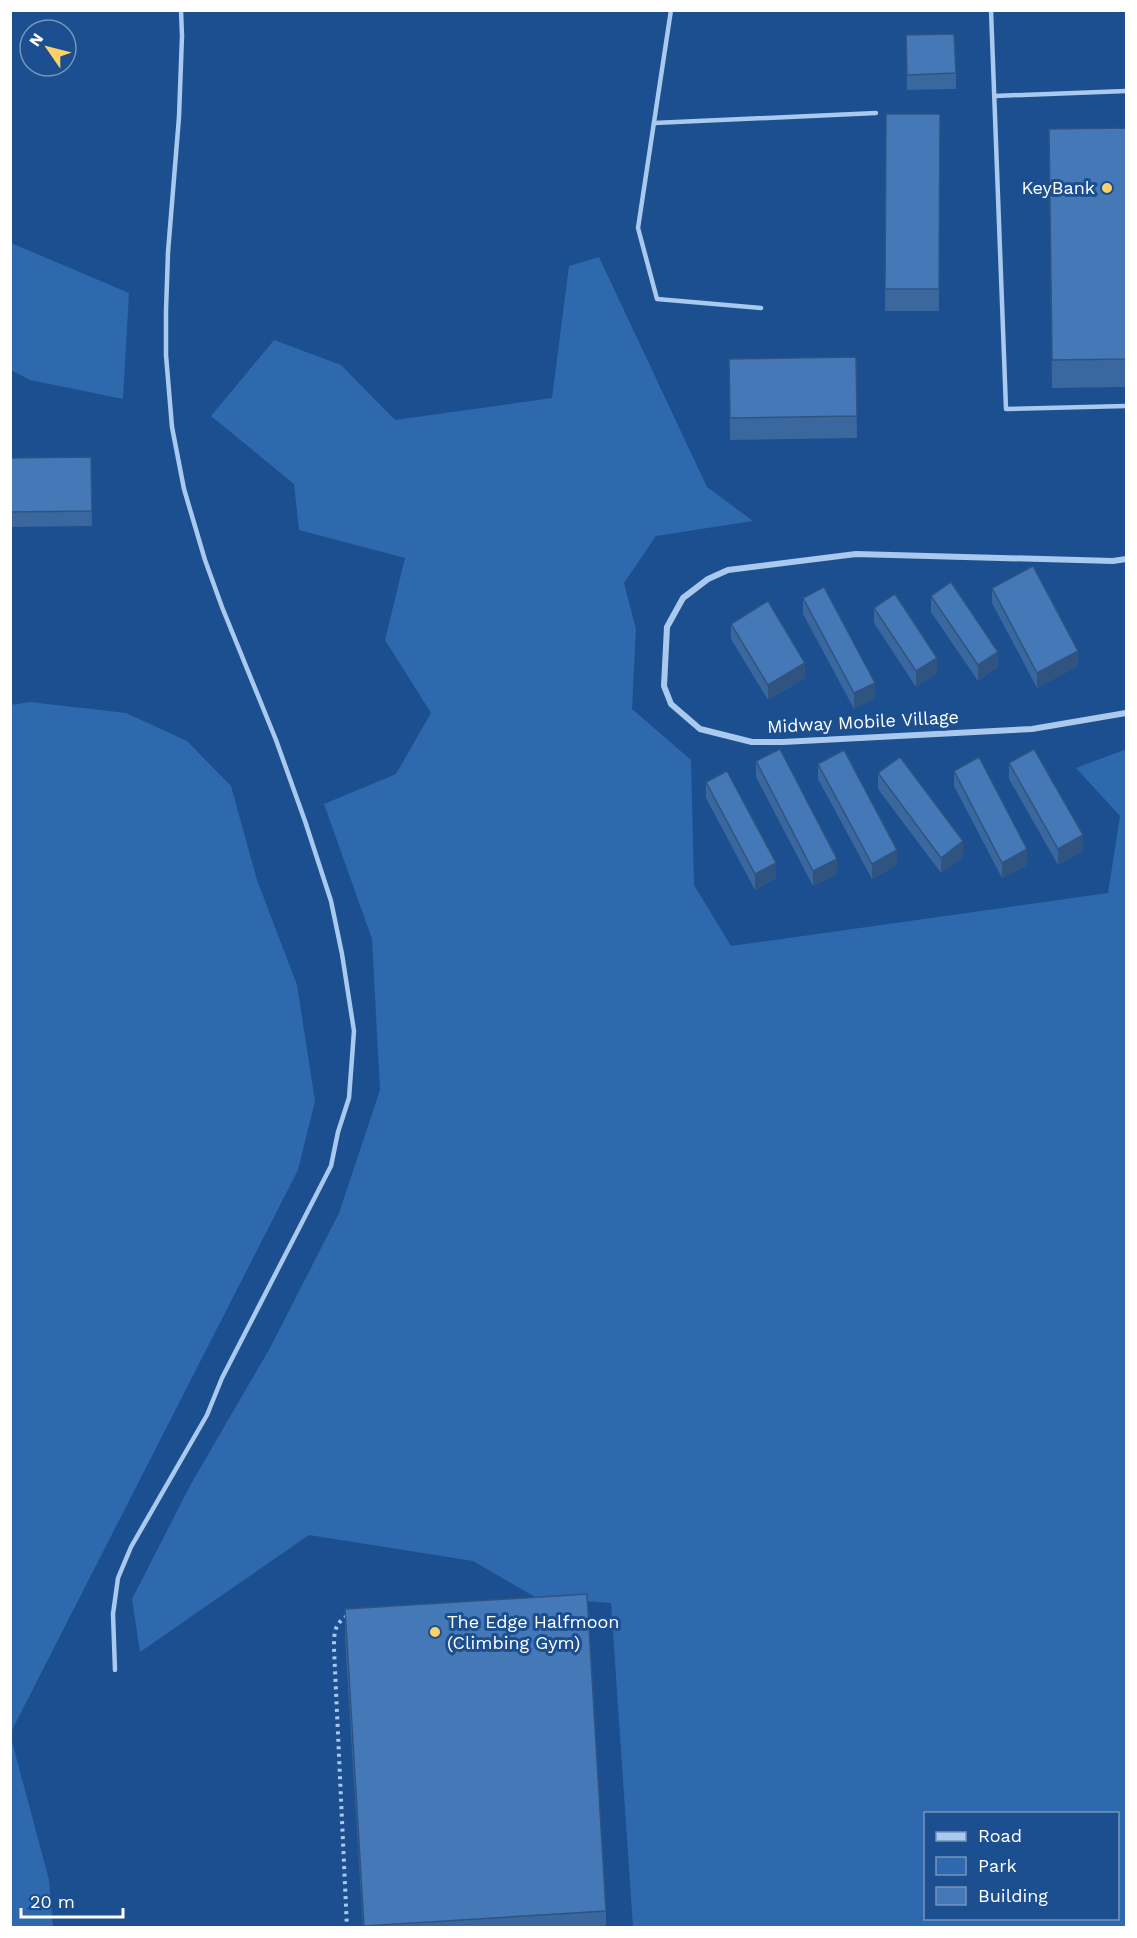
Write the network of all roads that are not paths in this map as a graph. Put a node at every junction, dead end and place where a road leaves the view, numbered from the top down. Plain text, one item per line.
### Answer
1 (181, 10) edge
2 (671, 10) edge
3 (991, 10) edge
4 (1126, 91) edge
5 (994, 96) junction
6 (876, 114) dead end
7 (654, 123) junction
8 (760, 308) dead end
9 (1126, 405) edge
10 (1126, 559) edge
11 (1126, 713) edge
12 (115, 1670) dead end

1 - 12 lane
2 - 7 lane
3 - 5 lane
4 - 5 lane
5 - 9 lane
6 - 7 lane
7 - 8 lane
10 - 11 street, Midway Mobile Village

